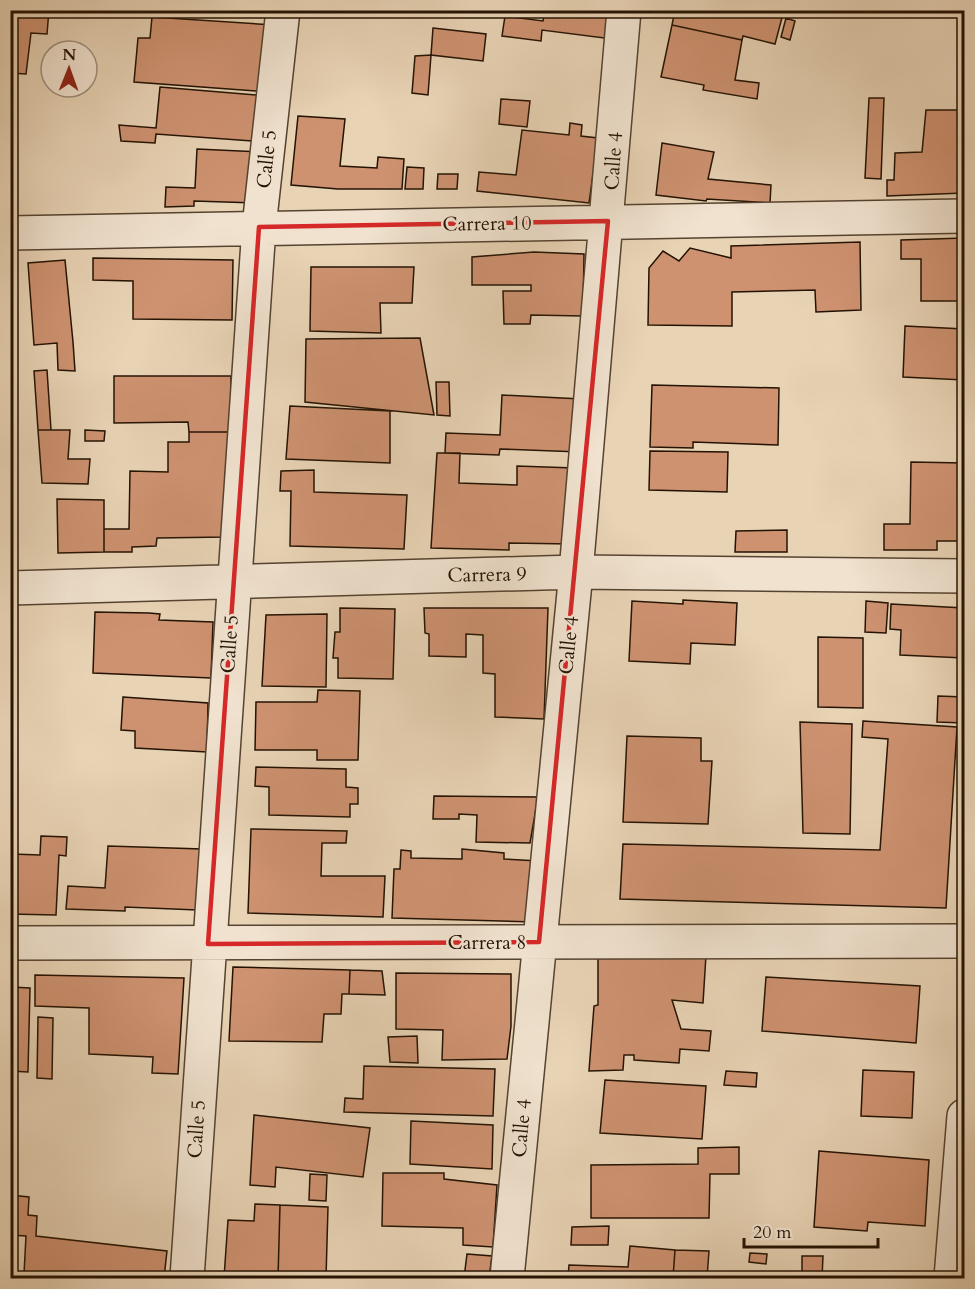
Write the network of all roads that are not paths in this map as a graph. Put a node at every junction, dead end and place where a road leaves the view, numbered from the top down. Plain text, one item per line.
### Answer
1 (283, 10) edge
2 (624, 10) edge
3 (964, 216) edge
4 (608, 221) junction
5 (259, 227) junction
6 (10, 233) edge
7 (576, 572) junction
8 (964, 576) edge
9 (233, 581) junction
10 (10, 588) edge
11 (964, 941) edge
12 (539, 942) junction
13 (10, 943) edge
14 (208, 944) junction
15 (964, 1116) edge
16 (187, 1278) edge
17 (507, 1278) edge
18 (951, 1278) edge

1 - 5 street, Calle 5
2 - 4 street, Calle 4
3 - 4 street, Carrera 10
4 - 5 street, Carrera 10
4 - 7 street, Calle 4
5 - 6 street, Carrera 10
5 - 9 street, Calle 5
7 - 8 street, Carrera 9
7 - 9 street, Carrera 9
7 - 12 street, Calle 4
9 - 10 street, Carrera 9
9 - 14 street, Calle 5
11 - 12 street, Carrera 8
12 - 14 street, Carrera 8
12 - 17 street, Calle 4
13 - 14 street, Carrera 8
14 - 16 street, Calle 5
15 - 18 street

